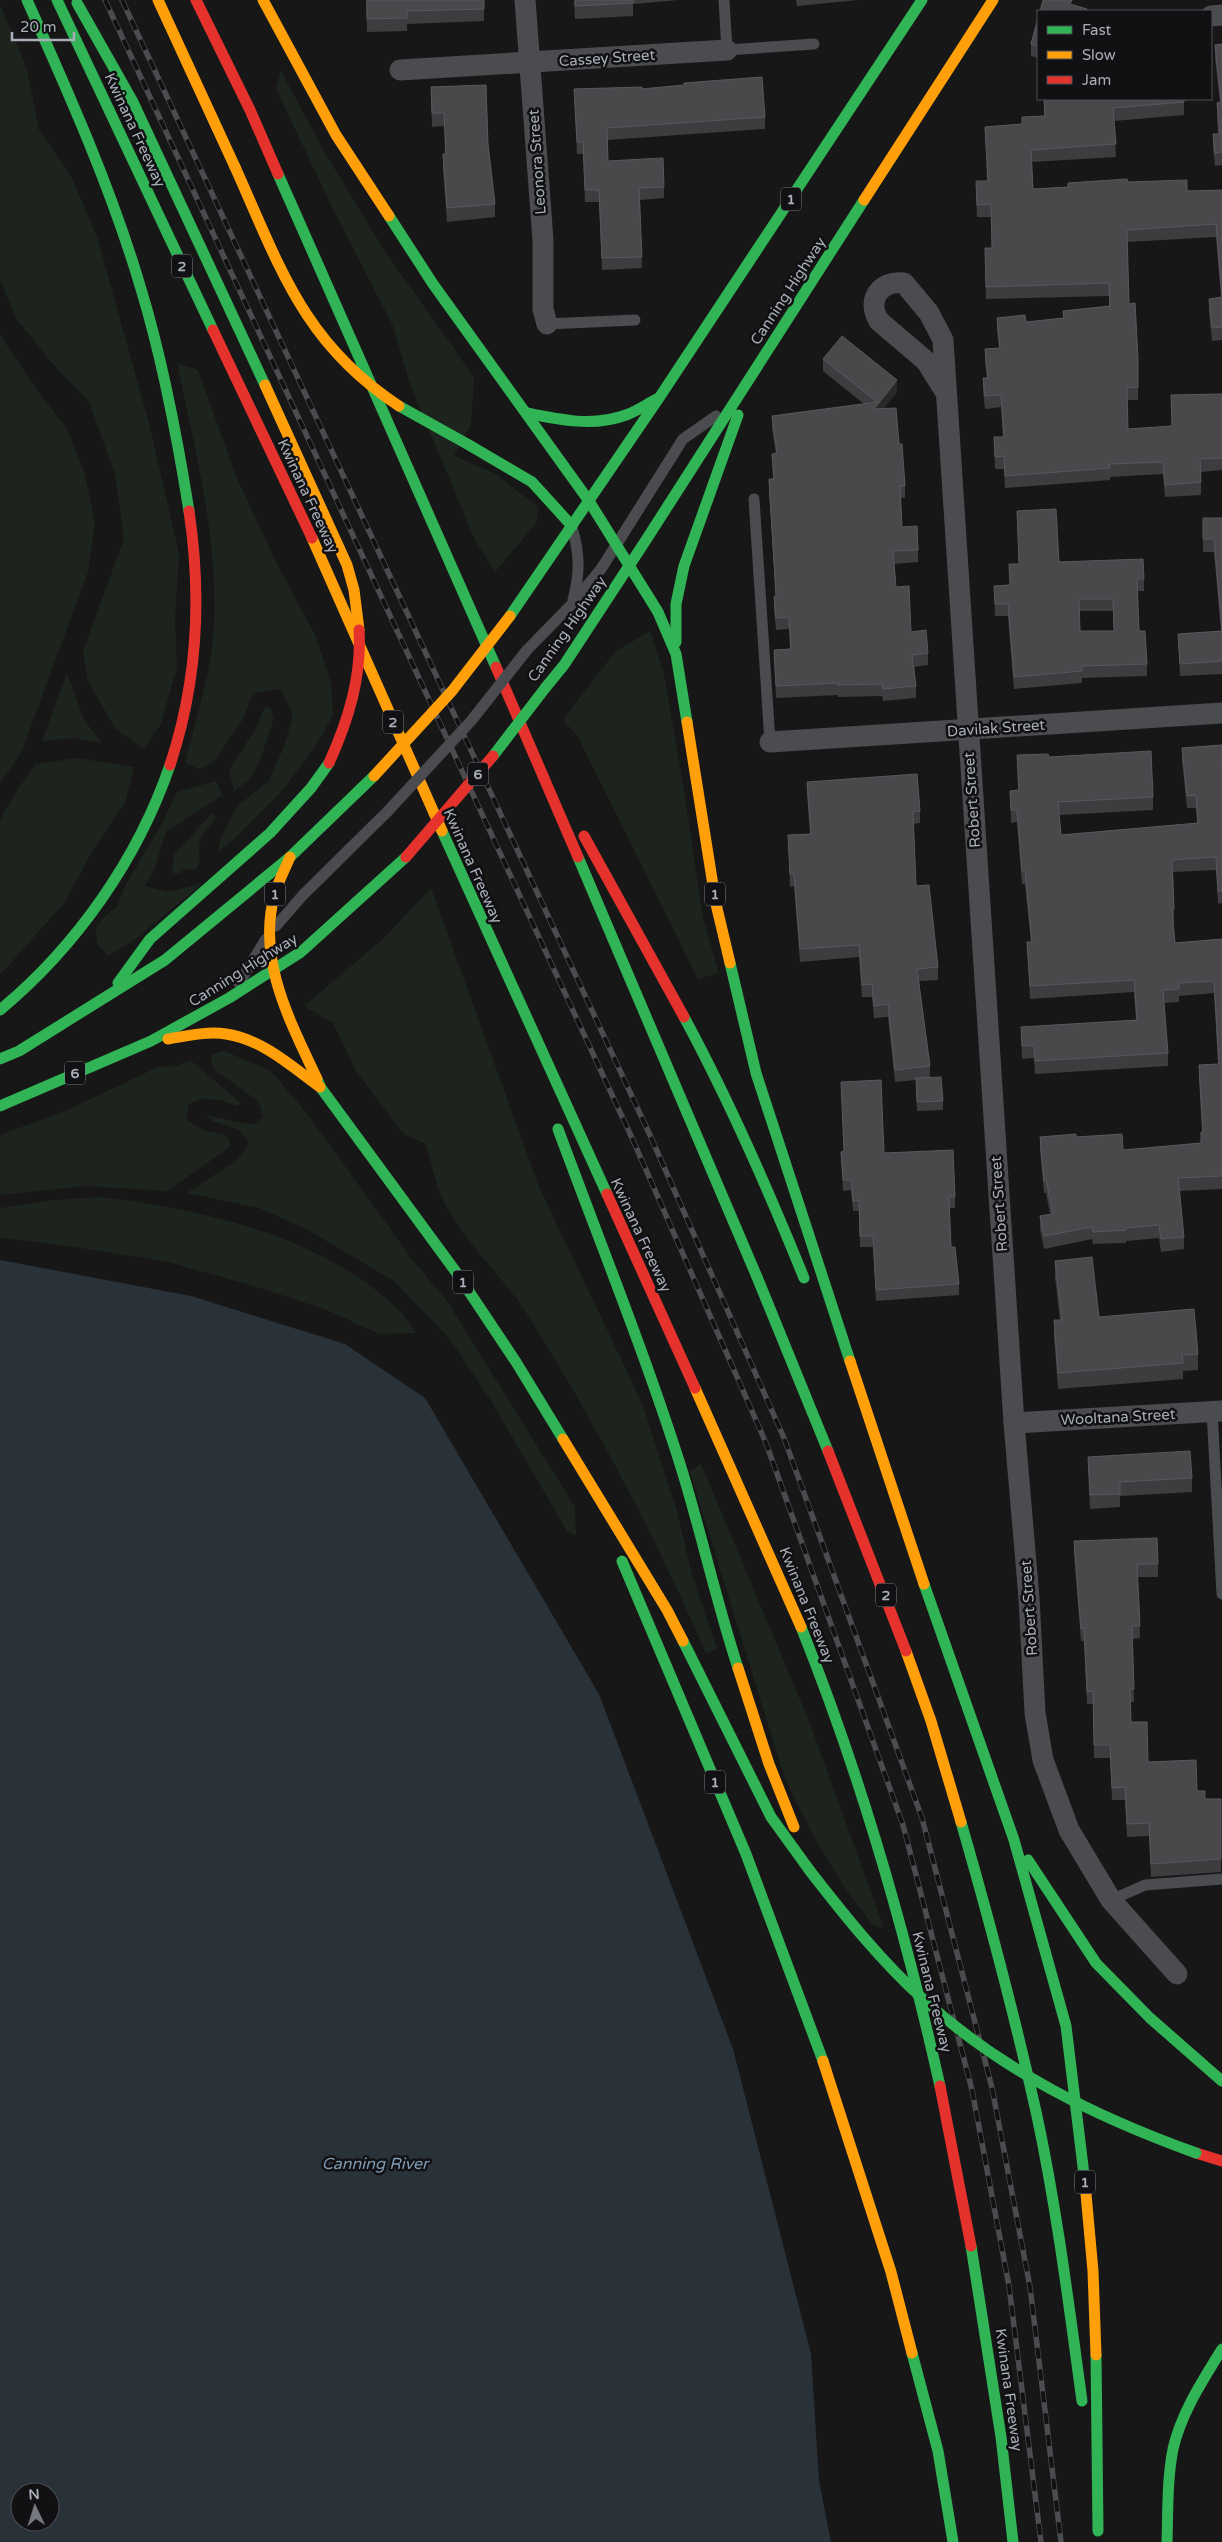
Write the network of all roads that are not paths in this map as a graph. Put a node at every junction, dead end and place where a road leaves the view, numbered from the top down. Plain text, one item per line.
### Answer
1 (27, 0) edge
2 (58, 0) edge
3 (75, 0) edge
4 (158, 0) edge
5 (196, 0) edge
6 (263, 0) edge
7 (525, 0) edge
8 (724, 0) edge
9 (922, 0) edge
10 (993, 0) edge
11 (814, 44) dead end
12 (727, 50) junction
13 (529, 63) junction
14 (400, 70) dead end
15 (929, 314) junction
16 (635, 320) dead end
17 (547, 324) joint
18 (891, 332) junction
19 (749, 380) junction
20 (946, 393) junction
21 (659, 398) junction
22 (733, 404) junction
23 (527, 413) junction
24 (754, 499) dead end
25 (589, 500) junction
26 (572, 526) junction
27 (617, 545) junction
28 (629, 565) junction
29 (572, 604) junction
30 (676, 654) junction
31 (514, 708) junction
32 (1222, 713) edge
33 (967, 730) junction
34 (770, 742) joint
35 (290, 857) junction
36 (478, 913) junction
37 (270, 933) junction
38 (273, 970) junction
39 (107, 998) junction
40 (229, 998) junction
41 (0, 1010) edge
42 (151, 1041) junction
43 (529, 1052) dead end
44 (0, 1059) edge
45 (322, 1088) junction
46 (0, 1106) edge
47 (553, 1116) dead end
48 (808, 1289) dead end
49 (838, 1362) dead end
50 (1217, 1411) edge
51 (1014, 1423) junction
52 (592, 1485) junction
53 (904, 1528) junction
54 (1222, 1594) edge
55 (1014, 1840) junction
56 (810, 1871) junction
57 (1222, 1879) edge
58 (1111, 1900) junction
59 (1177, 1974) dead end
60 (1222, 2081) edge
61 (1222, 2161) edge
62 (1222, 2349) edge
63 (1098, 2537) edge
64 (952, 2542) edge
65 (1013, 2542) edge
66 (1167, 2542) edge

1 - 41 highway
2 - 36 highway, Kwinana Freeway / 2
3 - 39 highway, bridge
4 - 26 highway, bridge
5 - 31 highway, 2
6 - 23 highway
7 - 13 street, Leonora Street
8 - 12 lane
9 - 21 highway, 1
10 - 19 highway, Canning Highway / 1
11 - 12 lane, Cassey Street
12 - 13 street, Cassey Street
13 - 14 street, Cassey Street
13 - 17 street, Leonora Street
15 - 18 street
15 - 18 street, Robert Street
15 - 20 street, Robert Street
16 - 17 lane
18 - 20 street, Robert Street
19 - 22 highway, Canning Highway / 6
19 - 30 highway, 1
20 - 33 street, Robert Street
21 - 23 highway
21 - 25 highway, 1
22 - 27 lane
22 - 28 highway, Canning Highway / 6
23 - 25 highway
24 - 34 lane
25 - 26 highway, 1
25 - 27 highway
26 - 29 lane
26 - 35 highway, 1, bridge
27 - 28 highway
27 - 29 lane
28 - 30 highway
28 - 38 highway, Canning Highway / 6, bridge
29 - 37 lane, bridge
30 - 53 highway, 1
31 - 48 highway
31 - 63 highway, 2
32 - 33 street, Davilak Street
33 - 34 street, Davilak Street
33 - 51 street, Robert Street
35 - 37 highway, 1
35 - 39 highway
36 - 43 highway
36 - 65 highway, Kwinana Freeway / 2
37 - 38 highway, 1
37 - 40 lane
38 - 40 highway, Canning Highway / 6
38 - 45 highway, 1
39 - 44 highway
40 - 42 highway, Canning Highway / 6
42 - 45 highway, 1
42 - 46 highway, Canning Highway / 6
45 - 52 highway, 1
47 - 56 highway
49 - 53 highway
50 - 51 street, Wooltana Street
50 - 54 lane
51 - 58 street, Robert Street
52 - 56 highway
52 - 64 highway, 1
53 - 55 highway, 1
55 - 60 highway
55 - 63 highway, 1
56 - 61 highway, bridge
57 - 58 lane
58 - 59 street, Robert Street
62 - 66 highway

